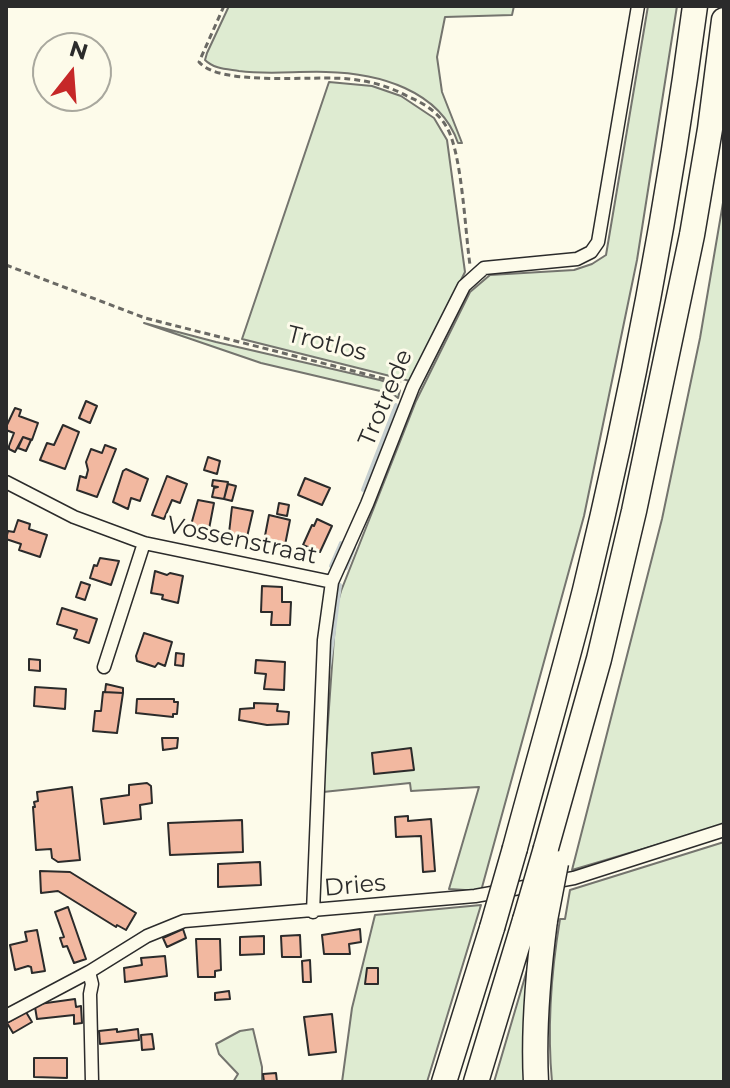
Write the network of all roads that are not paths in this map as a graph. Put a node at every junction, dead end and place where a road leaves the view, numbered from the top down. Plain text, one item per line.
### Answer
1 (638, 6) edge
2 (695, 6) edge
3 (724, 20) edge
4 (6, 482) edge
5 (144, 543) junction
6 (332, 582) junction
7 (104, 667) dead end
8 (724, 830) edge
9 (313, 912) junction
10 (535, 920) junction
11 (89, 972) junction
12 (71, 981) junction
13 (90, 994) junction
14 (6, 1016) edge
15 (92, 1082) edge
16 (444, 1082) edge
17 (476, 1082) edge
18 (536, 1082) edge

1 - 6 street, Trotrede
2 - 16 highway, bridge
3 - 10 highway, bridge
4 - 5 street, Vossenstraat
5 - 6 street, Vossenstraat
5 - 7 street, Vossenstraat
6 - 9 street, Trotrede
8 - 9 street, Dries
9 - 11 street, Dries
10 - 17 highway
10 - 18 highway
11 - 12 street, Dries
11 - 13 street
12 - 13 street
12 - 14 street, Dries
13 - 15 street

